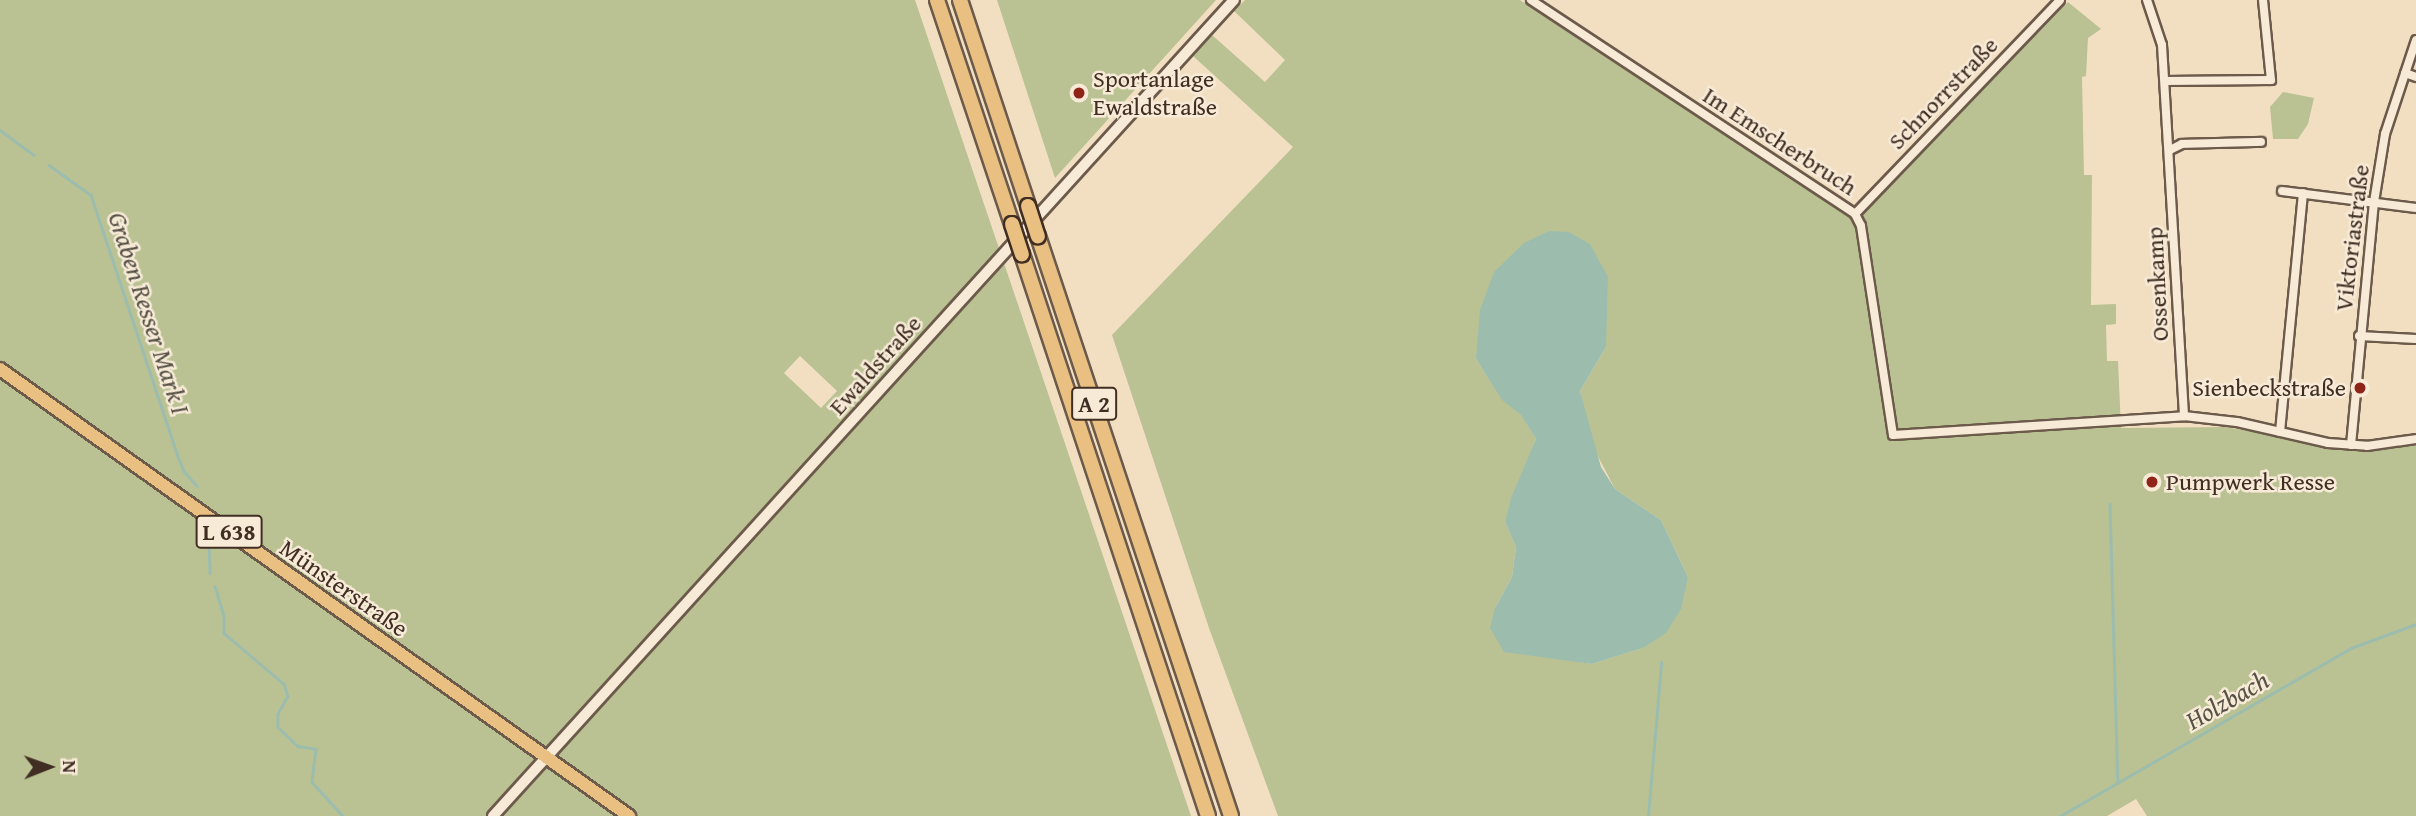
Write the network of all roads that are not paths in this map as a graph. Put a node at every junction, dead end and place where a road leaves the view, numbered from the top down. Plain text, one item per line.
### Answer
1 (937, 0) edge
2 (960, 0) edge
3 (1234, 0) edge
4 (1531, 0) edge
5 (2060, 0) edge
6 (2147, 0) edge
7 (2263, 0) edge
8 (2416, 40) edge
9 (2405, 73) junction
10 (2416, 77) edge
11 (2165, 81) junction
12 (2261, 142) dead end
13 (2170, 150) junction
14 (2283, 191) dead end
15 (2304, 193) junction
16 (2374, 202) junction
17 (2416, 208) edge
18 (1855, 214) junction
19 (2360, 336) junction
20 (2416, 339) edge
21 (0, 369) edge
22 (2184, 416) junction
23 (2280, 432) junction
24 (2416, 439) edge
25 (2351, 445) junction
26 (547, 758) junction
27 (1213, 760) junction
28 (494, 816) edge
29 (629, 816) edge
30 (1206, 816) edge
31 (1231, 816) edge
32 (1239, 816) edge

1 - 30 highway, A 2, bridge
2 - 27 highway, A 2, bridge
3 - 26 main road, Ewaldstraße
4 - 18 street, Im Emscherbruch
5 - 18 street, Schnorrstraße
6 - 11 street, Ossenkamp
7 - 11 street
8 - 9 street, Viktoriastraße
9 - 10 street
9 - 16 street, Viktoriastraße
11 - 13 street, Ossenkamp
12 - 13 street
13 - 22 street, Ossenkamp
14 - 15 street
15 - 16 street
15 - 23 street
16 - 17 street
16 - 19 street, Viktoriastraße
18 - 22 street, Im Emscherbruch
19 - 20 street
19 - 25 street, Viktoriastraße
21 - 26 main road, Münsterstraße / L 638
22 - 23 street
23 - 25 street
24 - 25 street
26 - 28 main road, Ewaldstraße
26 - 29 main road, Münsterstraße / L 638
27 - 31 highway, A 2
27 - 32 highway

